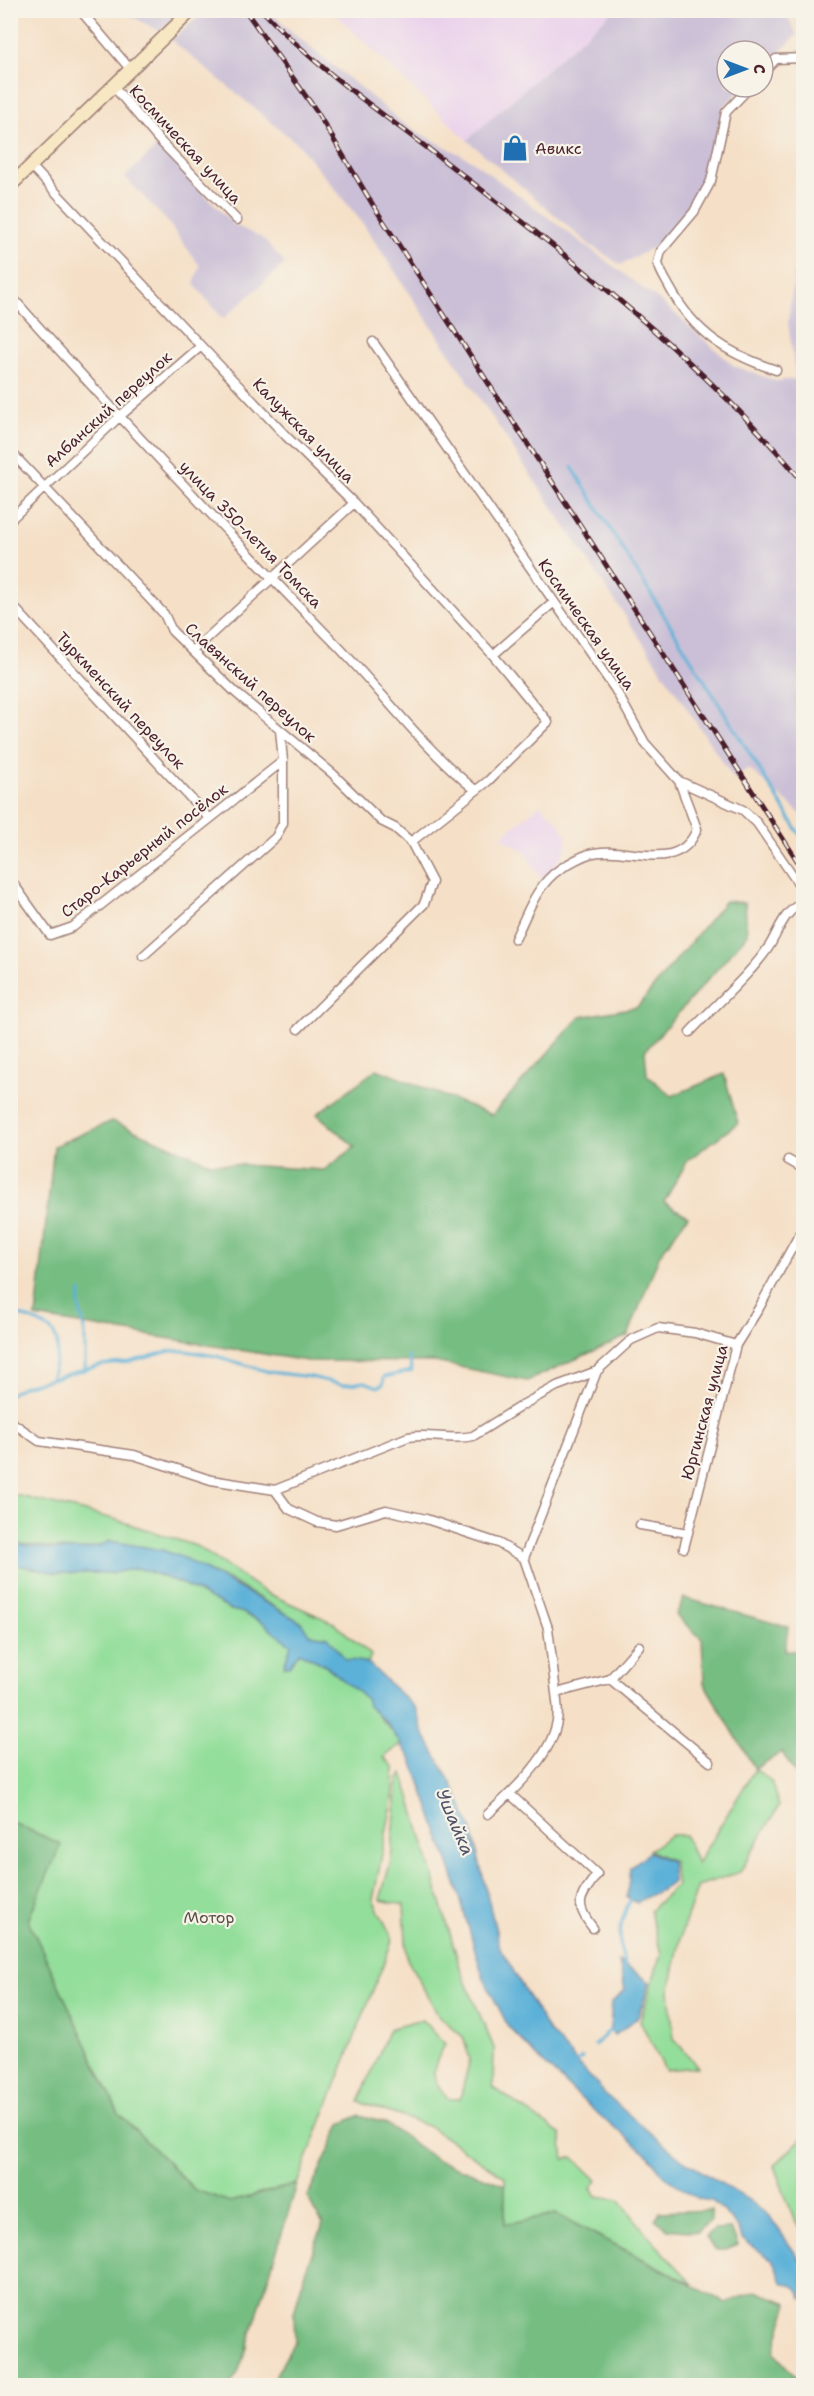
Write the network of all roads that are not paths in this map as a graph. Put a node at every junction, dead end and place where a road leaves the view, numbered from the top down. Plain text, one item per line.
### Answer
1 (80, 10) edge
2 (192, 10) edge
3 (804, 58) edge
4 (775, 60) edge
5 (131, 70) junction
6 (114, 87) junction
7 (738, 99) edge
8 (31, 166) junction
9 (13, 178) edge
10 (237, 220) dead end
11 (10, 296) edge
12 (373, 342) dead end
13 (200, 346) junction
14 (776, 370) dead end
15 (119, 417) junction
16 (10, 451) edge
17 (44, 487) junction
18 (354, 503) junction
19 (10, 520) edge
20 (270, 578) junction
21 (10, 603) edge
22 (553, 603) junction
23 (193, 651) junction
24 (493, 655) junction
25 (280, 730) junction
26 (283, 762) junction
27 (679, 781) junction
28 (474, 789) junction
29 (209, 818) junction
30 (411, 843) junction
31 (10, 879) edge
32 (804, 892) edge
33 (804, 902) edge
34 (515, 939) dead end
35 (143, 956) dead end
36 (298, 1029) dead end
37 (690, 1032) dead end
38 (788, 1160) dead end
39 (804, 1169) edge
40 (804, 1226) edge
41 (736, 1345) junction
42 (597, 1371) junction
43 (10, 1421) edge
44 (275, 1490) junction
45 (640, 1525) dead end
46 (688, 1533) junction
47 (684, 1548) dead end
48 (524, 1558) junction
49 (639, 1646) dead end
50 (610, 1679) junction
51 (556, 1693) junction
52 (710, 1762) dead end
53 (510, 1794) junction
54 (488, 1814) dead end
55 (593, 1929) dead end

1 - 5 street
2 - 5 street
3 - 4 street
5 - 6 street
6 - 8 street
6 - 10 street, Космическая улица
7 - 14 street
8 - 9 street
8 - 13 street, Калужская улица
11 - 15 street, улица 350-летия Томска
12 - 22 street, Космическая улица
13 - 15 street, Албанский переулок
13 - 18 street, Калужская улица
15 - 17 street, Албанский переулок
15 - 20 street, улица 350-летия Томска
16 - 17 street, Славянский переулок
17 - 19 street, Албанский переулок
17 - 23 street, Славянский переулок
18 - 20 street
18 - 24 street, Калужская улица
20 - 23 street
20 - 28 street, улица 350-летия Томска
21 - 29 street, Туркменский переулок
22 - 24 street
22 - 27 street, Космическая улица
23 - 25 street, Славянский переулок
24 - 28 street, Калужская улица
25 - 26 street
25 - 30 street, Славянский переулок
26 - 29 street, Старо-Карьерный посёлок
26 - 35 street
27 - 32 street, Космическая улица
27 - 34 street
28 - 30 street
29 - 31 street, Старо-Карьерный посёлок
30 - 36 street
33 - 37 street
38 - 39 street
40 - 41 street, Юргинская улица
41 - 42 street
41 - 46 street, Юргинская улица
42 - 44 street
42 - 48 street
43 - 44 street
44 - 48 street
45 - 46 street
46 - 47 street, Юргинская улица
48 - 51 street
49 - 50 street
50 - 51 street
50 - 52 street
51 - 53 street
53 - 54 street
53 - 55 street

